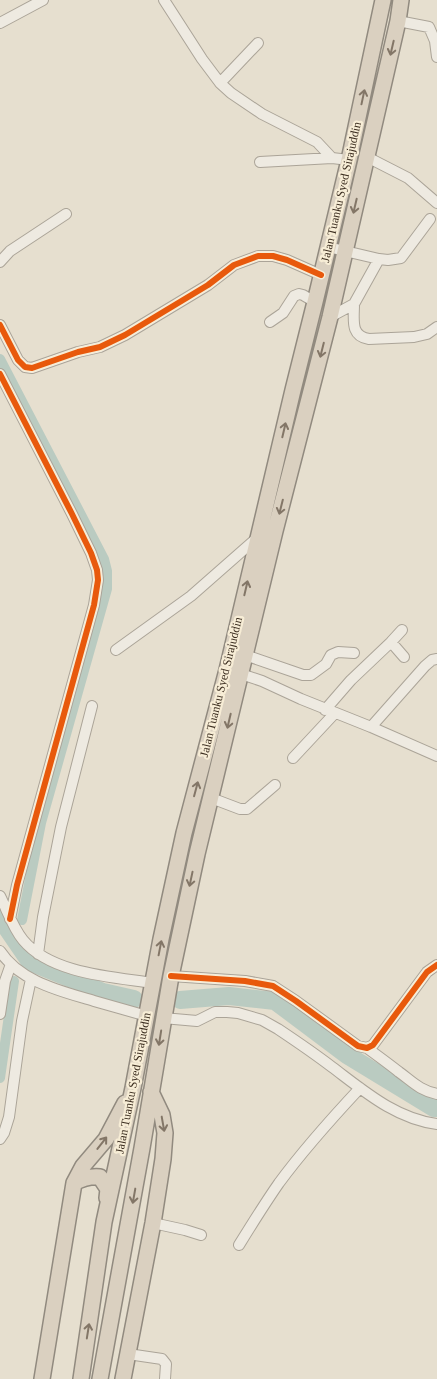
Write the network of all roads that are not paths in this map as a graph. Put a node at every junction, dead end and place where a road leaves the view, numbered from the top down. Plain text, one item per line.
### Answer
1 (43, 0) edge
2 (164, 0) edge
3 (383, 0) edge
4 (401, 0) edge
5 (398, 21) junction
6 (0, 23) edge
7 (258, 43) dead end
8 (437, 57) edge
9 (220, 83) junction
10 (367, 157) junction
11 (332, 158) junction
12 (349, 160) junction
13 (260, 162) dead end
14 (437, 203) edge
15 (66, 214) dead end
16 (430, 218) dead end
17 (328, 247) junction
18 (345, 252) junction
19 (379, 259) junction
20 (0, 262) edge
21 (322, 275) junction
22 (316, 302) junction
23 (354, 304) junction
24 (330, 317) junction
25 (270, 322) dead end
26 (0, 325) edge
27 (437, 327) edge
28 (0, 374) edge
29 (258, 538) junction
30 (402, 630) dead end
31 (391, 642) junction
32 (116, 650) dead end
33 (354, 653) dead end
34 (245, 655) junction
35 (404, 657) dead end
36 (437, 659) edge
37 (234, 672) junction
38 (92, 706) dead end
39 (330, 711) junction
40 (371, 726) junction
41 (437, 756) edge
42 (293, 758) dead end
43 (275, 785) dead end
44 (211, 798) junction
45 (0, 896) edge
46 (10, 919) junction
47 (38, 954) junction
48 (4, 958) edge
49 (437, 965) edge
50 (171, 976) junction
51 (31, 979) junction
52 (153, 983) junction
53 (0, 1014) edge
54 (147, 1016) junction
55 (163, 1018) junction
56 (367, 1048) junction
57 (133, 1088) junction
58 (360, 1088) junction
59 (151, 1092) junction
60 (437, 1094) edge
61 (437, 1124) edge
62 (0, 1140) edge
63 (142, 1148) junction
64 (164, 1159) junction
65 (74, 1183) junction
66 (104, 1222) junction
67 (153, 1223) junction
68 (201, 1235) dead end
69 (239, 1244) dead end
70 (128, 1354) junction
71 (42, 1379) edge
72 (80, 1379) edge
73 (100, 1379) edge
74 (123, 1379) edge
75 (165, 1379) edge

1 - 6 street
2 - 9 street
12 -> 3 highway, Jalan Tuanku Syed Sirajuddin
4 - 5 highway, Jalan Tuanku Syed Sirajuddin
5 - 8 street
5 -> 10 highway, Jalan Tuanku Syed Sirajuddin
7 - 9 street
9 - 11 street
10 - 14 street
10 -> 18 highway, Jalan Tuanku Syed Sirajuddin
11 - 12 street
11 - 13 street
12 - 17 highway, Jalan Tuanku Syed Sirajuddin
15 - 20 street
16 - 19 street
17 - 18 street
17 - 21 highway, Jalan Tuanku Syed Sirajuddin
18 - 19 street
18 - 24 highway, Jalan Tuanku Syed Sirajuddin
19 - 23 street
21 - 22 highway, Jalan Tuanku Syed Sirajuddin
21 - 26 street
22 - 25 street
29 -> 22 highway, Jalan Tuanku Syed Sirajuddin
23 - 24 street
23 - 27 street
24 -> 34 highway, Jalan Tuanku Syed Sirajuddin
28 - 46 street
29 - 32 street
37 -> 29 highway, Jalan Tuanku Syed Sirajuddin
30 - 31 street
31 - 35 street
31 - 39 street
33 - 34 street
34 - 37 highway, Jalan Tuanku Syed Sirajuddin
36 - 40 street
37 - 39 street
37 -> 44 highway, Jalan Tuanku Syed Sirajuddin
52 -> 37 highway, Jalan Tuanku Syed Sirajuddin
38 - 47 street
39 - 40 street
39 - 42 street
40 - 41 street
43 - 44 street
44 -> 50 highway, Jalan Tuanku Syed Sirajuddin
45 - 46 street
46 - 47 street
47 - 52 street
48 - 51 street
48 - 53 street
49 - 56 street
50 - 55 highway, Jalan Tuanku Syed Sirajuddin
50 - 56 street
51 - 54 street
51 - 62 street
52 - 54 highway, Jalan Tuanku Syed Sirajuddin
54 - 57 highway, Jalan Tuanku Syed Sirajuddin
55 - 58 street
55 -> 59 highway, Jalan Tuanku Syed Sirajuddin
56 - 60 street
65 -> 57 highway
57 - 66 highway, Jalan Tuanku Syed Sirajuddin
58 - 61 street
58 - 69 street
59 - 63 highway, Jalan Tuanku Syed Sirajuddin
59 -> 64 highway
63 - 64 highway
63 -> 73 highway, Jalan Tuanku Syed Sirajuddin
64 - 67 highway
65 - 66 highway
65 - 71 highway
72 -> 66 highway, Jalan Tuanku Syed Sirajuddin
67 - 68 street
67 - 70 highway
70 - 74 highway
70 - 75 street

